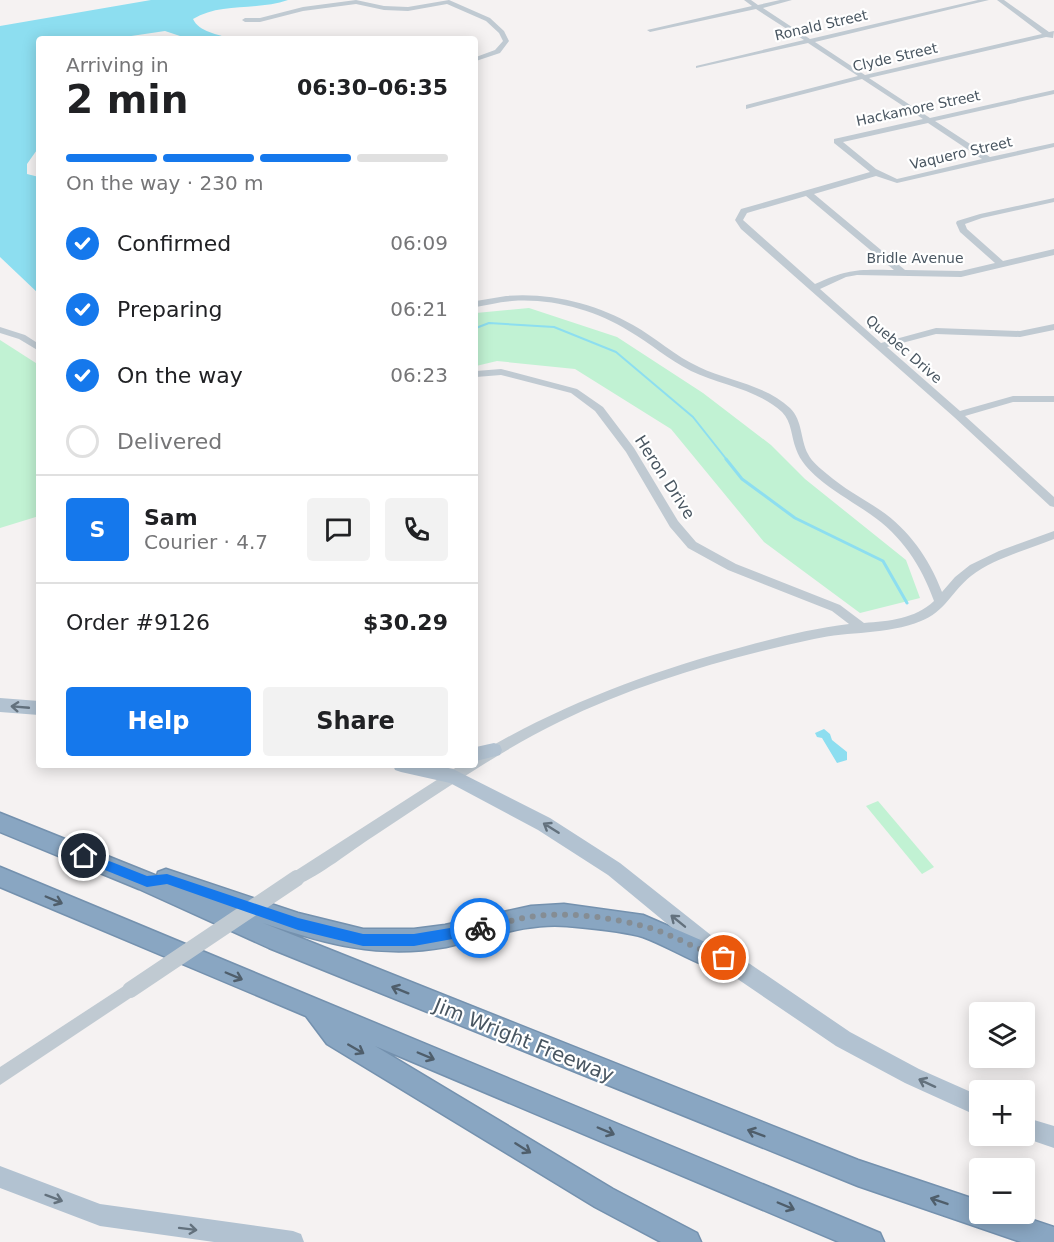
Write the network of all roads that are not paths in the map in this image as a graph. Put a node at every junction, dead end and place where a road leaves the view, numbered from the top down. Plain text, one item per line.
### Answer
1 (747, 0) edge
2 (789, 0) edge
3 (986, 0) edge
4 (1000, 0) edge
5 (446, 1) edge
6 (758, 7) junction
7 (245, 20) dead end
8 (650, 30) dead end
9 (1050, 34) edge
10 (808, 40) junction
11 (1054, 40) edge
12 (478, 58) edge
13 (698, 67) dead end
14 (863, 77) junction
15 (1054, 92) edge
16 (749, 107) dead end
17 (928, 119) junction
18 (1054, 145) edge
19 (989, 160) junction
20 (877, 173) junction
21 (808, 193) junction
22 (1054, 200) edge
23 (740, 216) joint
24 (1054, 252) edge
25 (1001, 264) junction
26 (903, 273) junction
27 (814, 288) junction
28 (478, 304) edge
29 (1054, 327) edge
30 (0, 330) edge
31 (36, 346) edge
32 (880, 346) junction
33 (478, 374) edge
34 (1054, 399) edge
35 (958, 415) junction
36 (1054, 503) edge
37 (1054, 535) edge
38 (940, 602) junction
39 (861, 627) junction
40 (0, 705) edge
41 (36, 708) edge
42 (495, 750) junction
43 (478, 754) edge
44 (478, 761) edge
45 (415, 768) edge
46 (466, 768) edge
47 (453, 776) junction
48 (0, 822) edge
49 (0, 877) edge
50 (147, 882) junction
51 (724, 958) junction
52 (313, 1010) junction
53 (0, 1077) edge
54 (969, 1102) edge
55 (1035, 1131) edge
56 (1054, 1137) edge
57 (0, 1177) edge
58 (1054, 1240) edge
59 (279, 1241) edge
60 (688, 1242) edge
61 (871, 1242) edge

1 - 6 street
2 - 6 street
3 - 10 street, Ronald Street
4 - 9 street
5 - 7 street
5 - 12 street
6 - 8 street
6 - 10 street
9 - 11 street
9 - 14 street, Clyde Street
10 - 13 street, Ronald Street
10 - 14 street
14 - 16 street, Clyde Street
14 - 17 street
15 - 17 street, Hackamore Street
17 - 19 street
17 - 20 street, Hackamore Street
18 - 19 street, Vaquero Street
19 - 20 street, Vaquero Street
20 - 21 street, Vaquero Street
21 - 23 street, Vaquero Street
21 - 26 street
22 - 25 street
23 - 27 street, Quebec Drive
24 - 25 street, Bridle Avenue
25 - 26 street, Bridle Avenue
26 - 27 street, Bridle Avenue
27 - 32 street, Quebec Drive
28 - 38 street
29 - 32 street
30 - 31 street
32 - 35 street, Quebec Drive
33 - 39 street, Heron Drive
34 - 35 street
35 - 36 street, Quebec Drive
37 - 38 street
38 - 39 street
39 - 42 street
41 -> 40 main road
42 - 43 main road
42 - 44 street
45 - 47 main road
46 - 47 street
51 -> 47 main road
47 - 53 street, bridge
48 - 50 highway, Jim Wright Freeway
49 -> 52 highway
50 - 51 highway
58 -> 50 highway, Jim Wright Freeway
54 -> 51 main road
52 -> 60 highway
52 -> 61 highway
55 - 56 main road
57 -> 59 main road

